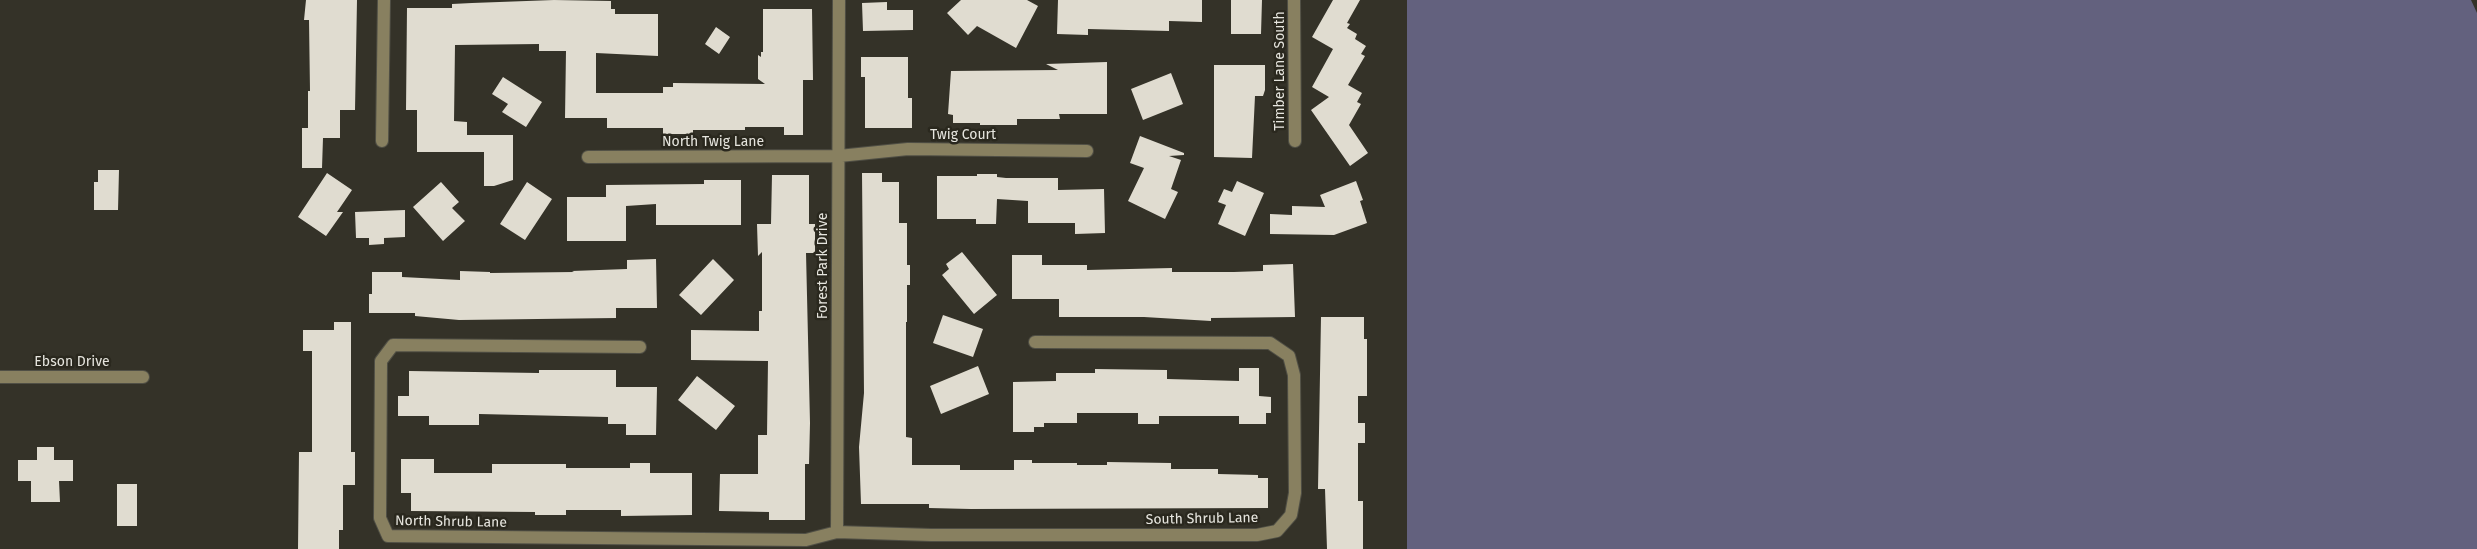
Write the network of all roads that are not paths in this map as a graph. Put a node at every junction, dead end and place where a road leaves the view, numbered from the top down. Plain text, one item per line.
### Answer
1 (384, 0) edge
2 (839, 0) edge
3 (1294, 0) edge
4 (382, 141) dead end
5 (1295, 141) dead end
6 (1087, 150) dead end
7 (839, 156) junction
8 (588, 157) dead end
9 (1035, 342) dead end
10 (640, 347) dead end
11 (0, 377) edge
12 (143, 377) dead end
13 (837, 532) junction

1 - 4 street
2 - 7 street, Forest Park Drive
3 - 5 street, Timber Lane South
6 - 7 street, Twig Court
7 - 8 street, North Twig Lane
7 - 13 street, Forest Park Drive
9 - 13 street, South Shrub Lane
10 - 13 street, North Shrub Lane
11 - 12 street, Ebson Drive

